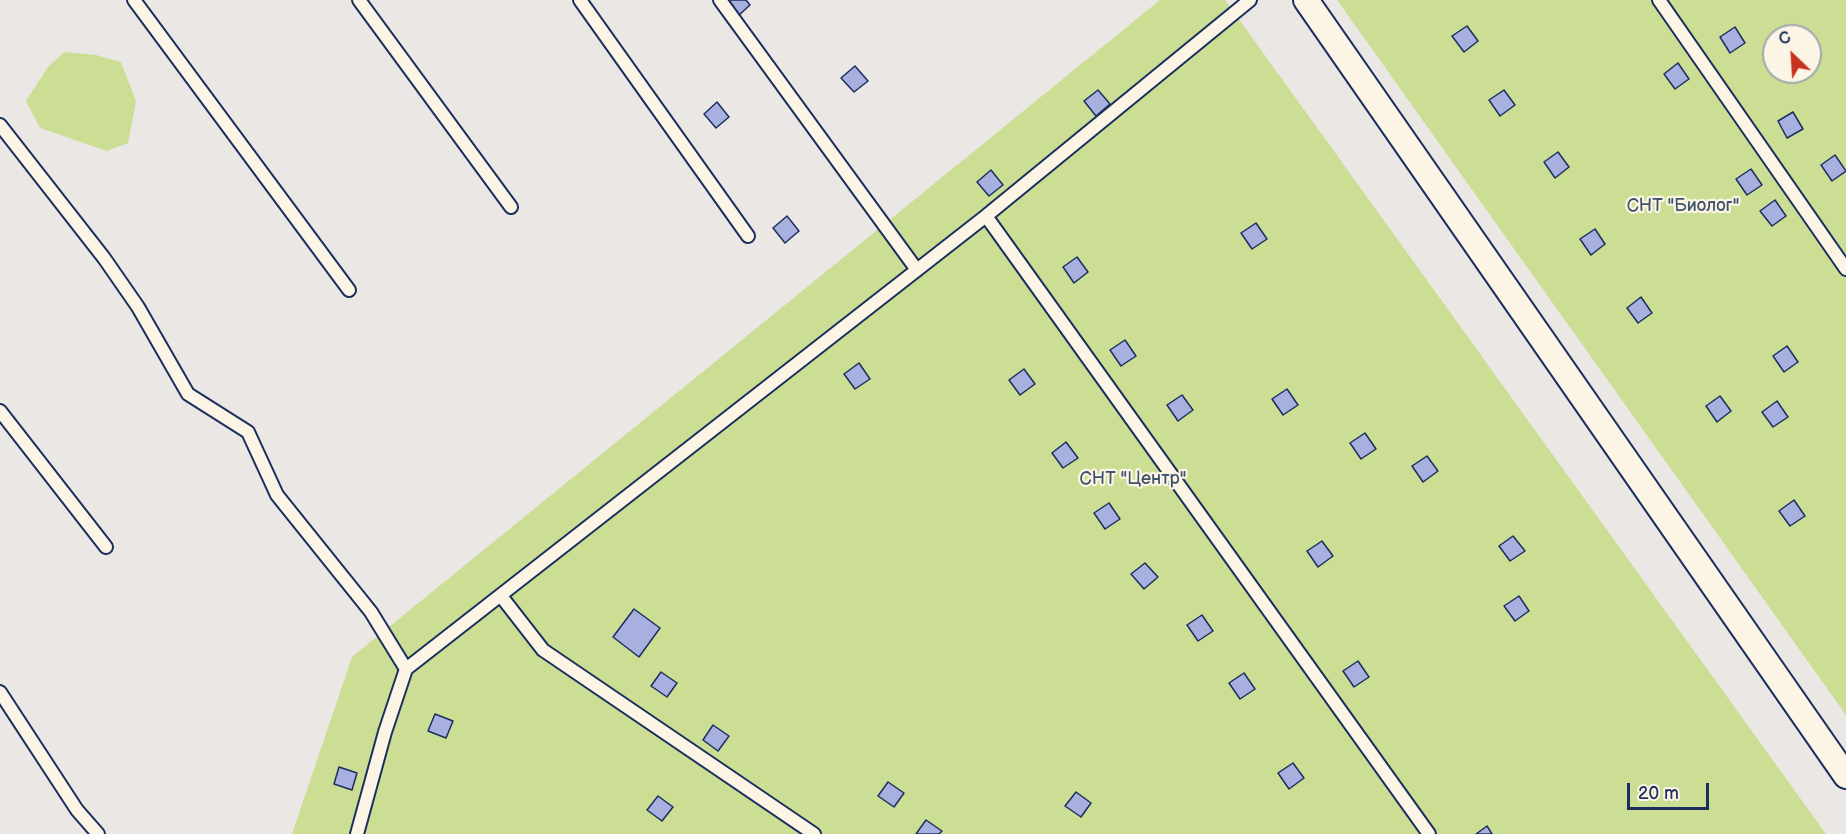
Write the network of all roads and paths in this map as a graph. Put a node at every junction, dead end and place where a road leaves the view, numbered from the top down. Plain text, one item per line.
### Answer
1 (134, 0) edge
2 (358, 0) edge
3 (580, 0) edge
4 (720, 0) edge
5 (1250, 0) edge
6 (1306, 0) edge
7 (1659, 0) edge
8 (0, 125) edge
9 (512, 207) dead end
10 (986, 216) junction
11 (748, 236) dead end
12 (1846, 269) edge
13 (917, 270) junction
14 (348, 290) dead end
15 (0, 411) edge
16 (106, 547) dead end
17 (501, 596) junction
18 (406, 669) junction
19 (0, 692) edge
20 (1846, 776) edge
21 (98, 834) edge
22 (357, 834) edge
23 (814, 834) edge
24 (1429, 834) edge

1 - 14 lane
2 - 9 lane
3 - 11 lane
4 - 13 lane
5 - 10 lane
6 - 20 street
7 - 12 lane
8 - 18 lane
10 - 13 lane
10 - 24 lane
13 - 17 lane
15 - 16 lane
17 - 18 lane
17 - 23 lane
18 - 22 lane
19 - 21 lane

